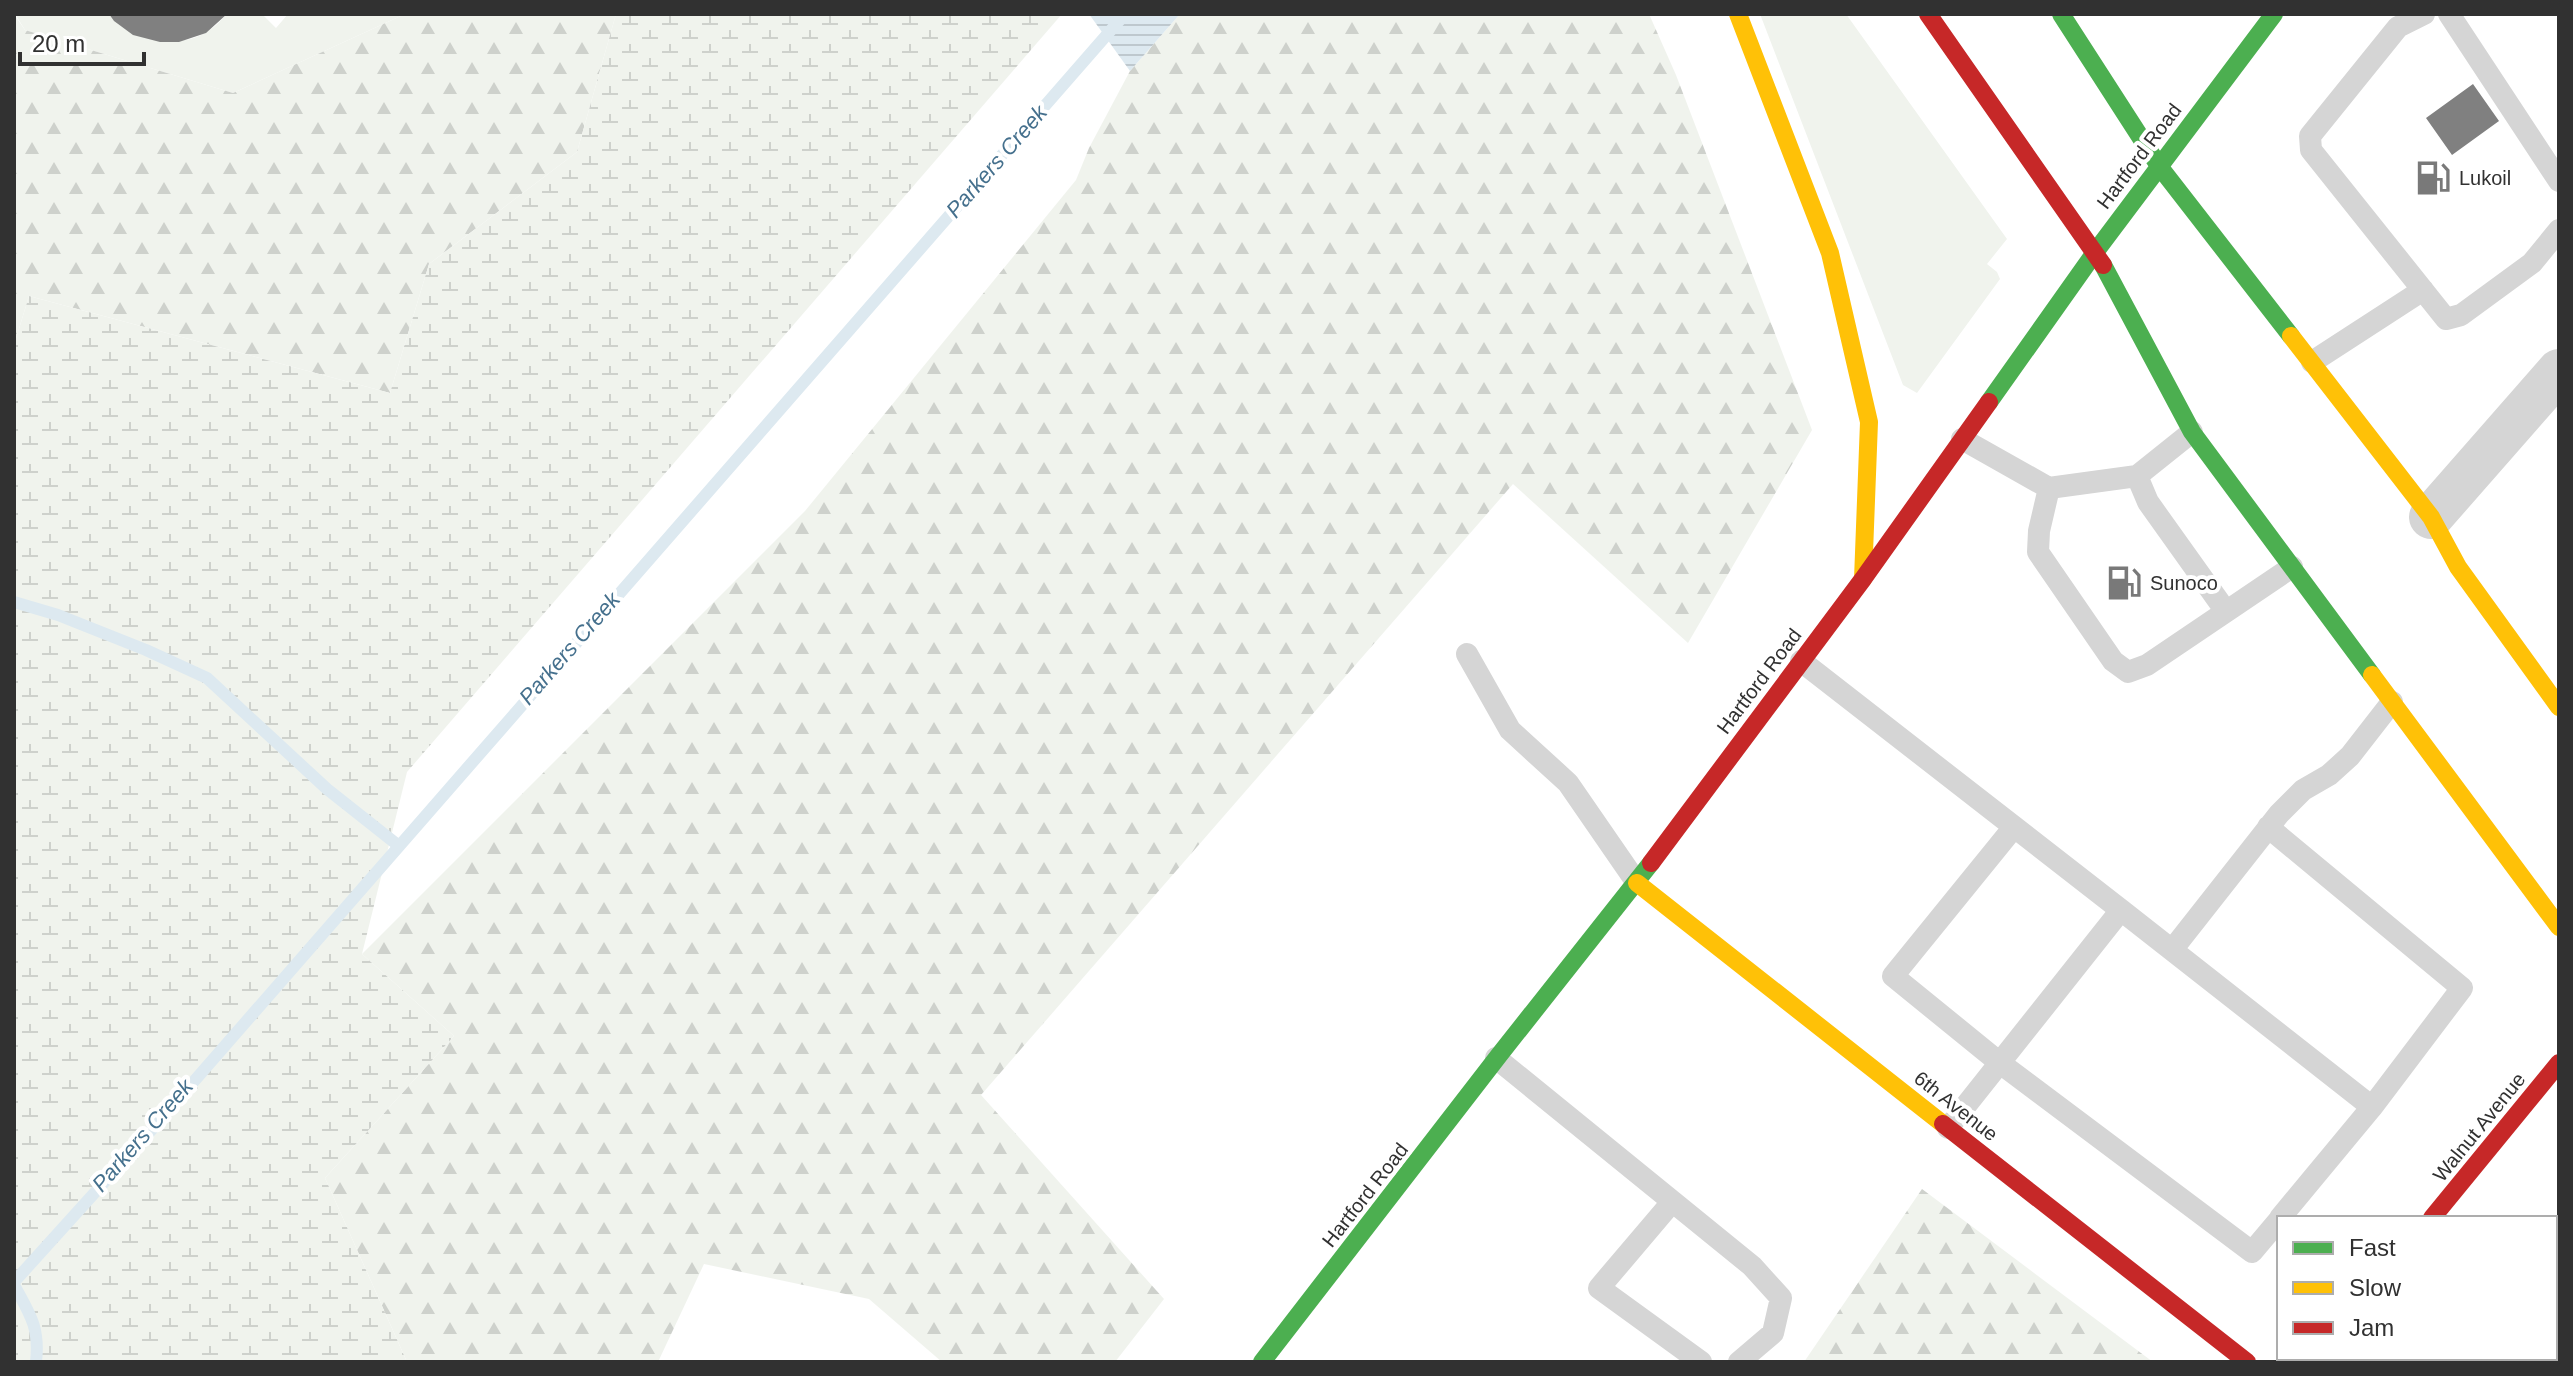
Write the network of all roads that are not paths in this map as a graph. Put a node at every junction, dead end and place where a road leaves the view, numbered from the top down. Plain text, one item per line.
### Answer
1 (1738, 14) edge
2 (1928, 14) edge
3 (2061, 14) edge
4 (2274, 14) edge
5 (2424, 14) edge
6 (2449, 14) edge
7 (2159, 166) junction
8 (2559, 181) edge
9 (2559, 230) edge
10 (2096, 251) junction
11 (2423, 290) junction
12 (2312, 362) junction
13 (2559, 371) edge
14 (2192, 432) junction
15 (1962, 439) junction
16 (2137, 476) junction
17 (2049, 488) junction
18 (2431, 517) junction
19 (2292, 567) junction
20 (1863, 579) junction
21 (2225, 610) junction
22 (1467, 654) dead end
23 (1801, 661) junction
24 (2392, 702) junction
25 (2559, 707) edge
26 (2014, 827) junction
27 (2268, 827) junction
28 (1637, 883) junction
29 (2121, 910) junction
30 (2559, 927) edge
31 (2172, 950) junction
32 (1496, 1058) junction
33 (2000, 1063) junction
34 (2559, 1063) edge
35 (2372, 1107) junction
36 (1948, 1128) junction
37 (1672, 1202) junction
38 (2282, 1216) edge
39 (2434, 1216) edge
40 (2277, 1223) edge
41 (1262, 1362) edge
42 (1701, 1362) edge
43 (1739, 1362) edge
44 (2247, 1362) edge

1 - 20 main road
2 - 10 main road
3 - 7 main road
4 - 7 main road, Hartford Road
5 - 11 lane
6 - 8 lane
7 - 10 main road, Hartford Road
7 - 12 main road
9 - 11 lane
10 - 14 main road
10 - 15 main road, Hartford Road
11 - 12 lane
12 - 18 main road
13 - 18 street
14 - 16 lane
14 - 19 main road
15 - 17 lane
15 - 20 main road, Hartford Road
16 - 17 lane
16 - 21 lane
17 - 21 lane
18 - 25 main road
19 - 21 lane
19 - 24 main road
20 - 23 main road, Hartford Road
22 - 28 lane
23 - 26 lane
23 - 28 main road, Hartford Road
24 - 27 lane
24 - 30 main road
26 - 29 lane
26 - 33 lane
27 - 31 lane
27 - 35 lane
28 - 32 main road, Hartford Road
28 - 36 main road, 6th Avenue
29 - 31 lane
29 - 33 lane
31 - 35 lane
32 - 37 lane
32 - 41 main road, Hartford Road
33 - 36 lane
33 - 40 lane
34 - 39 main road, Walnut Avenue
35 - 38 lane
36 - 44 main road, 6th Avenue
37 - 42 lane
37 - 43 lane

